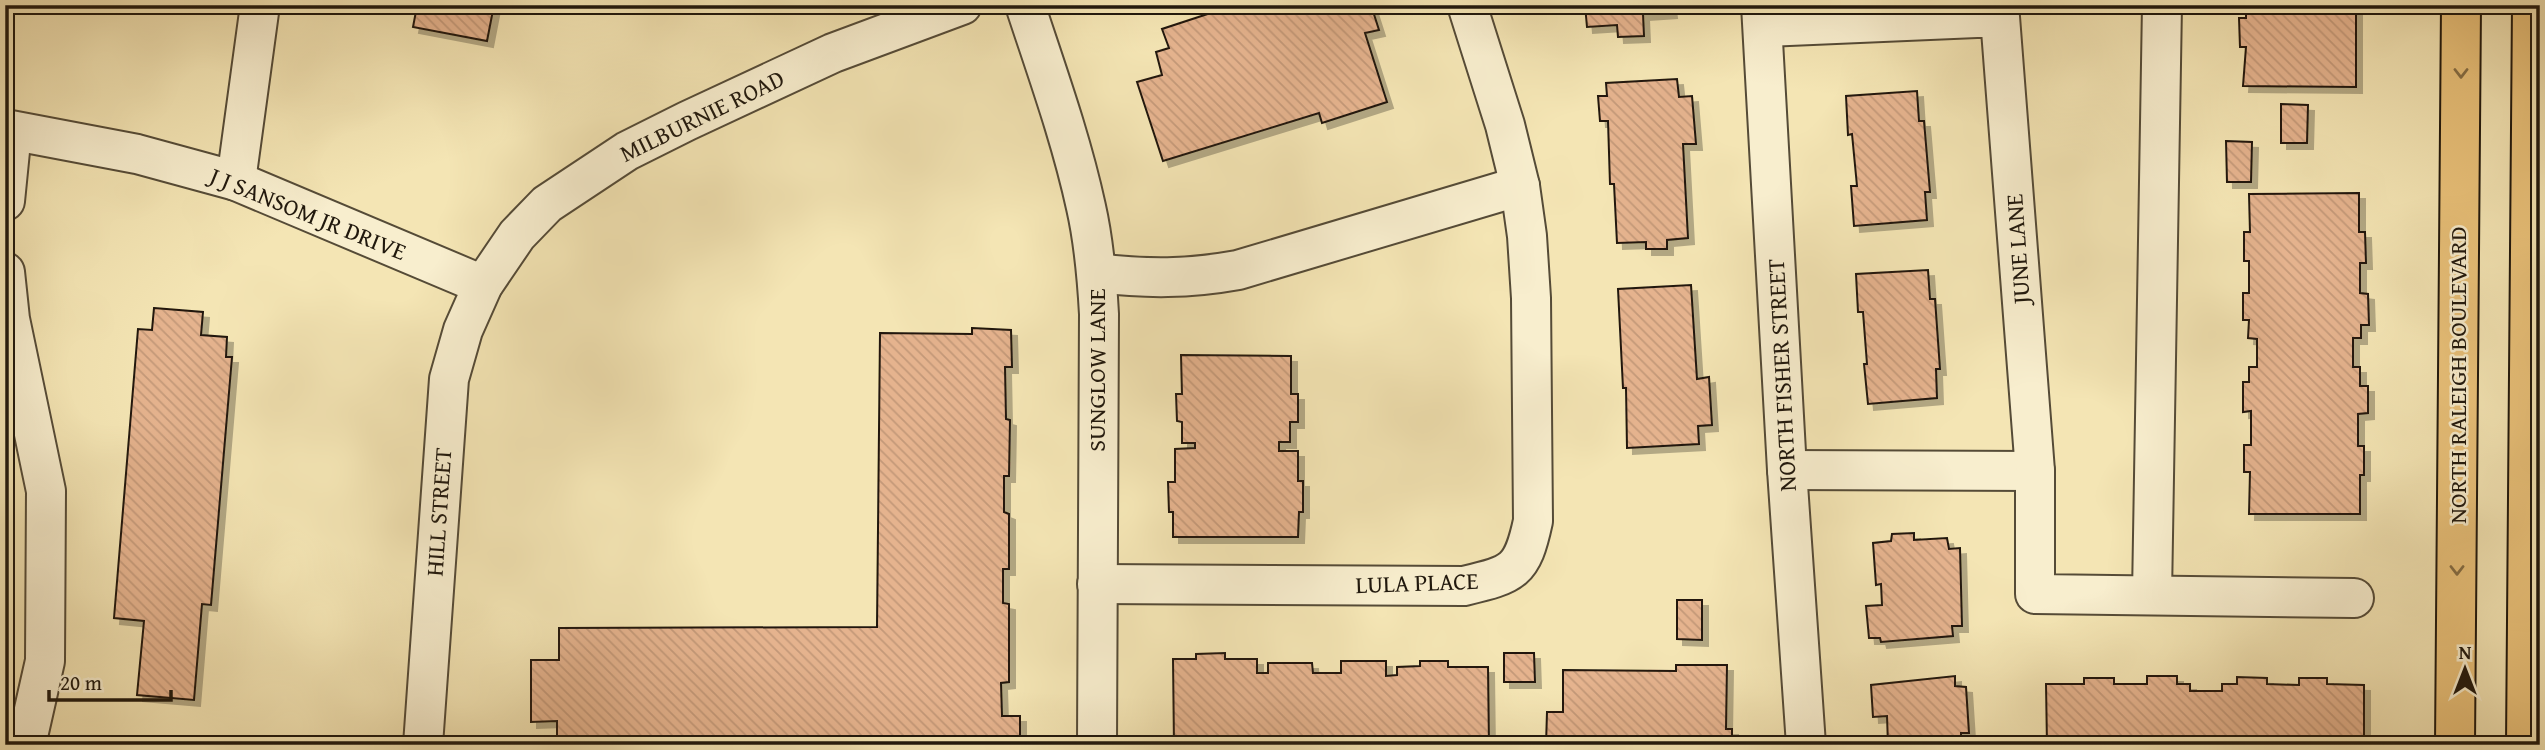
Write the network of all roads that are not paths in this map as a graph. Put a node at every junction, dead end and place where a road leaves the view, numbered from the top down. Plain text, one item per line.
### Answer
1 (260, 5) edge
2 (962, 5) edge
3 (1025, 5) edge
4 (1467, 5) edge
5 (2162, 5) edge
6 (2461, 5) edge
7 (2532, 5) edge
8 (2002, 11) edge
9 (1762, 16) edge
10 (8, 130) edge
11 (236, 181) junction
12 (1520, 186) junction
13 (5, 201) edge
14 (5, 272) edge
15 (1097, 273) junction
16 (483, 285) junction
17 (1787, 470) junction
18 (2035, 471) junction
19 (1097, 584) junction
20 (2152, 595) junction
21 (2354, 598) dead end
22 (26, 745) edge
23 (423, 745) edge
24 (1097, 745) edge
25 (1806, 745) edge
26 (2455, 745) edge
27 (2526, 745) edge

1 - 11 street
2 - 16 street, MILBURNIE ROAD
3 - 15 street, SUNGLOW LANE
4 - 12 street, LULA PLACE
5 - 20 street
6 -> 26 main road, NORTH RALEIGH BOULEVARD
7 - 27 main road
8 - 9 street, JUNE LANE
8 - 18 street, JUNE LANE
9 - 17 street, NORTH FISHER STREET
10 - 11 street, J J SANSOM JR DRIVE
10 - 13 street
11 - 16 street, J J SANSOM JR DRIVE
12 - 15 street
12 - 19 street, LULA PLACE
14 - 22 street
15 - 19 street, SUNGLOW LANE
16 - 23 street, HILL STREET
17 - 18 street
17 - 25 street, NORTH FISHER STREET
18 - 20 street, JUNE LANE
19 - 24 street, SUNGLOW LANE
20 - 21 street

